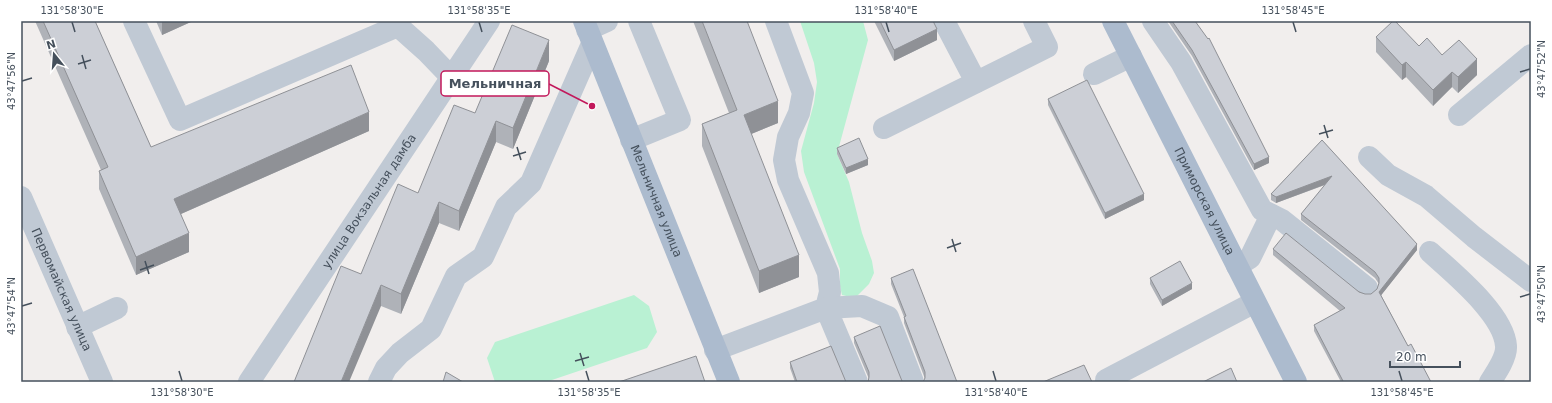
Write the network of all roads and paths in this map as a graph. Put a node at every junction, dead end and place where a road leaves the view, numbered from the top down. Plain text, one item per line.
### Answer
1 (134, 21) edge
2 (489, 21) edge
3 (607, 21) edge
4 (639, 21) edge
5 (776, 21) edge
6 (944, 21) edge
7 (1034, 21) edge
8 (1113, 21) edge
9 (1153, 21) edge
10 (588, 32) edge
11 (1531, 55) edge
12 (1131, 56) junction
13 (1094, 74) dead end
14 (451, 77) junction
15 (976, 82) junction
16 (1459, 115) dead end
17 (884, 128) dead end
18 (631, 140) junction
19 (1369, 157) dead end
20 (23, 207) edge
21 (1271, 215) junction
22 (1430, 252) dead end
23 (1237, 266) junction
24 (1531, 281) edge
25 (1367, 288) dead end
26 (1255, 302) junction
27 (117, 308) dead end
28 (826, 308) junction
29 (77, 327) junction
30 (715, 350) junction
31 (102, 382) edge
32 (249, 382) edge
33 (379, 382) edge
34 (729, 382) edge
35 (856, 382) edge
36 (913, 382) edge
37 (1107, 382) edge
38 (1296, 382) edge
39 (1490, 382) edge

1 - 14 street
2 - 14 street, улица Вокзальная дамба
3 - 10 street
4 - 18 street
5 - 28 street
6 - 15 street
7 - 15 street
8 - 12 main road, Приморская улица
9 - 21 street
10 - 18 main road, Мельничная улица
10 - 33 street
11 - 16 street
12 - 13 street
12 - 23 main road, Приморская улица
14 - 32 street, улица Вокзальная дамба
15 - 17 street
18 - 30 main road, Мельничная улица
19 - 24 street
20 - 29 street, Первомайская улица
21 - 23 street
21 - 25 street
22 - 39 street
23 - 26 main road, Приморская улица
26 - 37 street
26 - 38 main road, Приморская улица
27 - 29 street
28 - 30 street
28 - 35 street
28 - 36 street
29 - 31 street, Первомайская улица
30 - 34 main road, Мельничная улица

